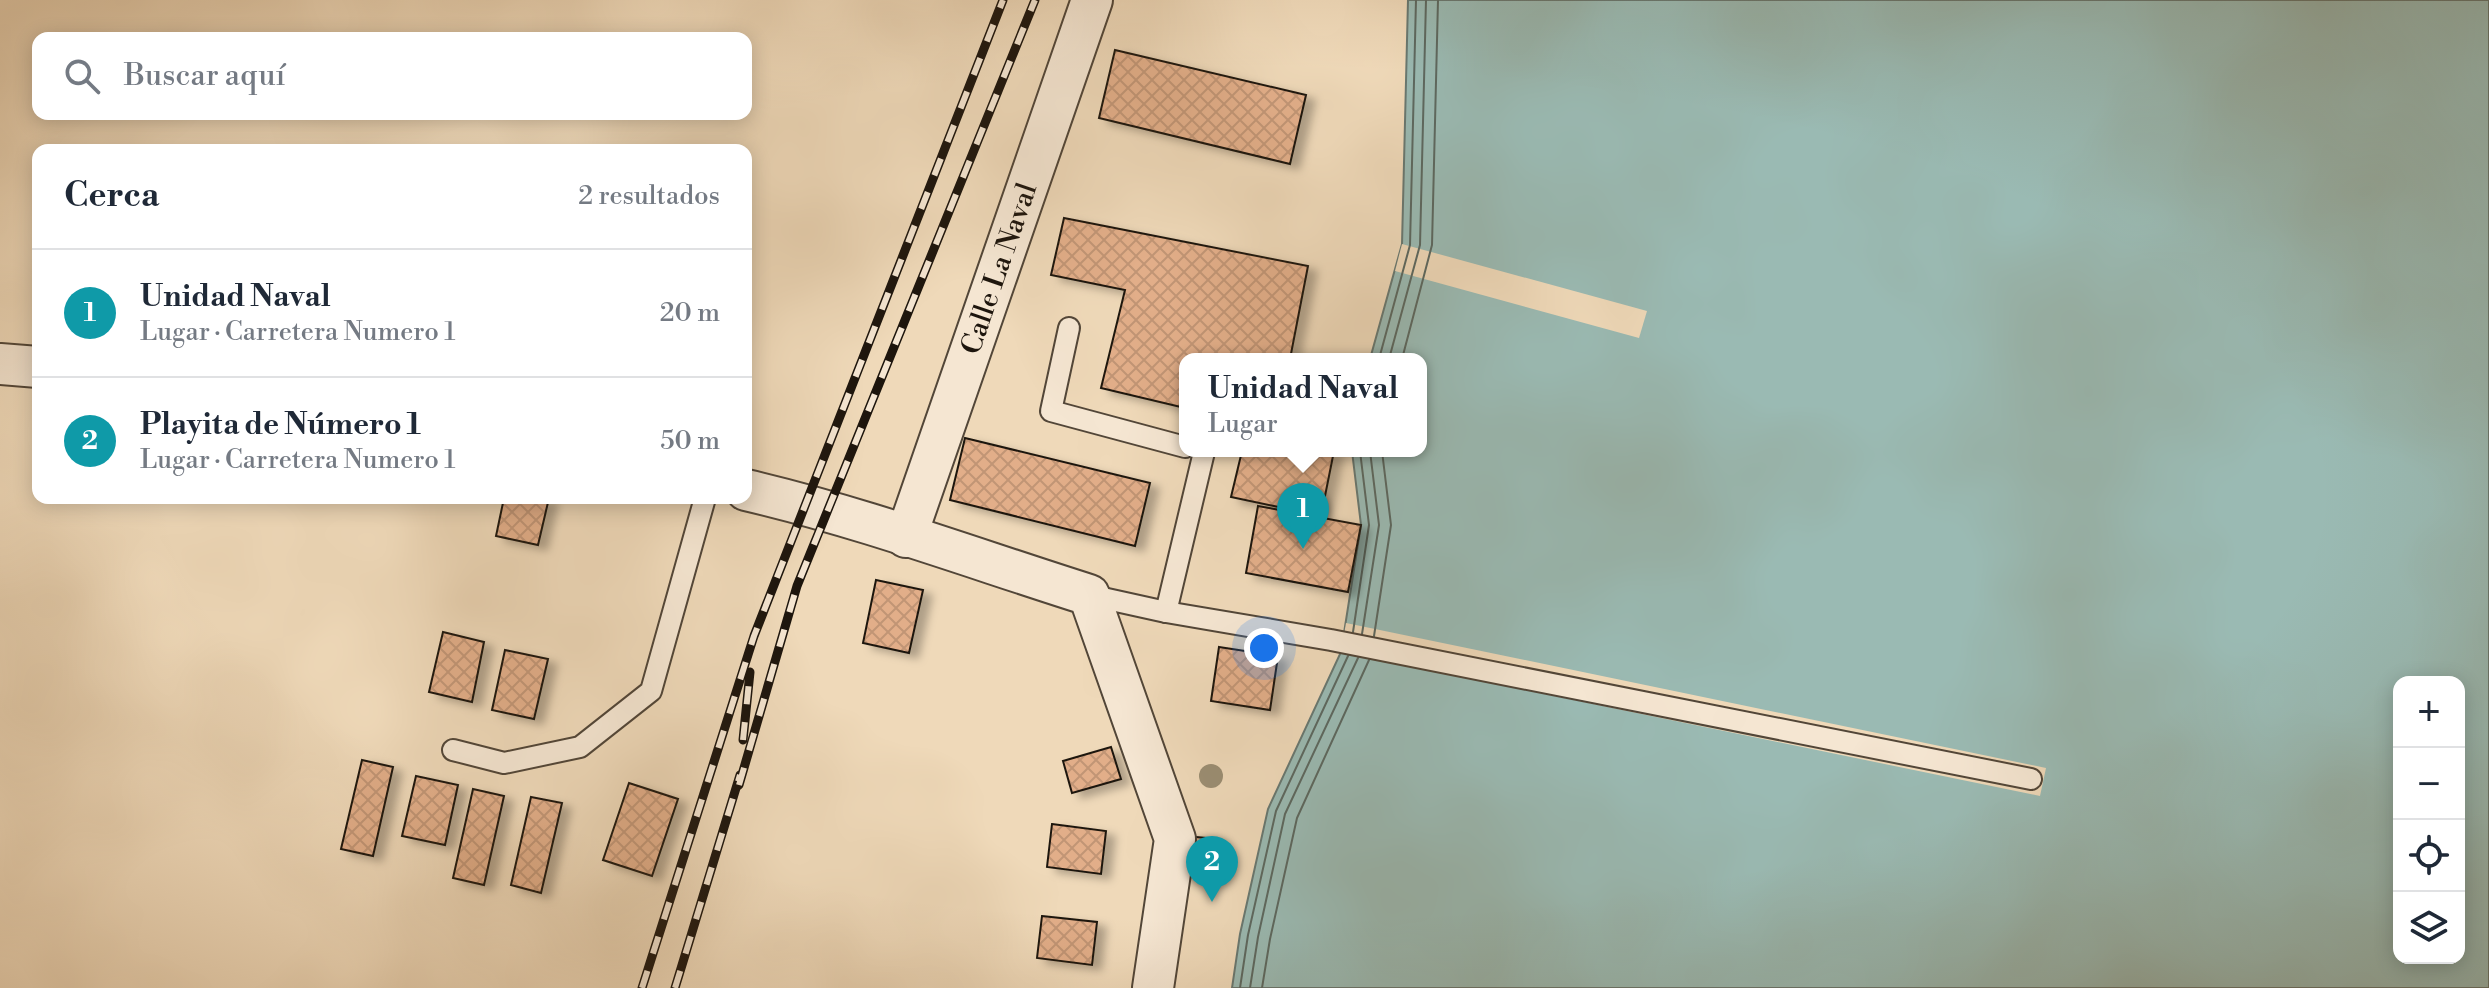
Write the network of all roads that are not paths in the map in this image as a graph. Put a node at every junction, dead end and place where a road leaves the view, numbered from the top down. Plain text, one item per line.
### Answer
1 (1092, 0) edge
2 (1069, 328) dead end
3 (0, 364) edge
4 (32, 367) edge
5 (1179, 445) edge
6 (1203, 457) edge
7 (752, 492) edge
8 (703, 504) edge
9 (906, 537) junction
10 (1104, 598) junction
11 (1166, 612) junction
12 (453, 750) dead end
13 (2031, 779) dead end
14 (1153, 988) edge

1 - 9 street, Calle La Naval
2 - 5 lane
3 - 4 street
6 - 11 lane
7 - 9 street
8 - 12 lane
9 - 10 street
10 - 11 lane
10 - 14 street
11 - 13 lane

